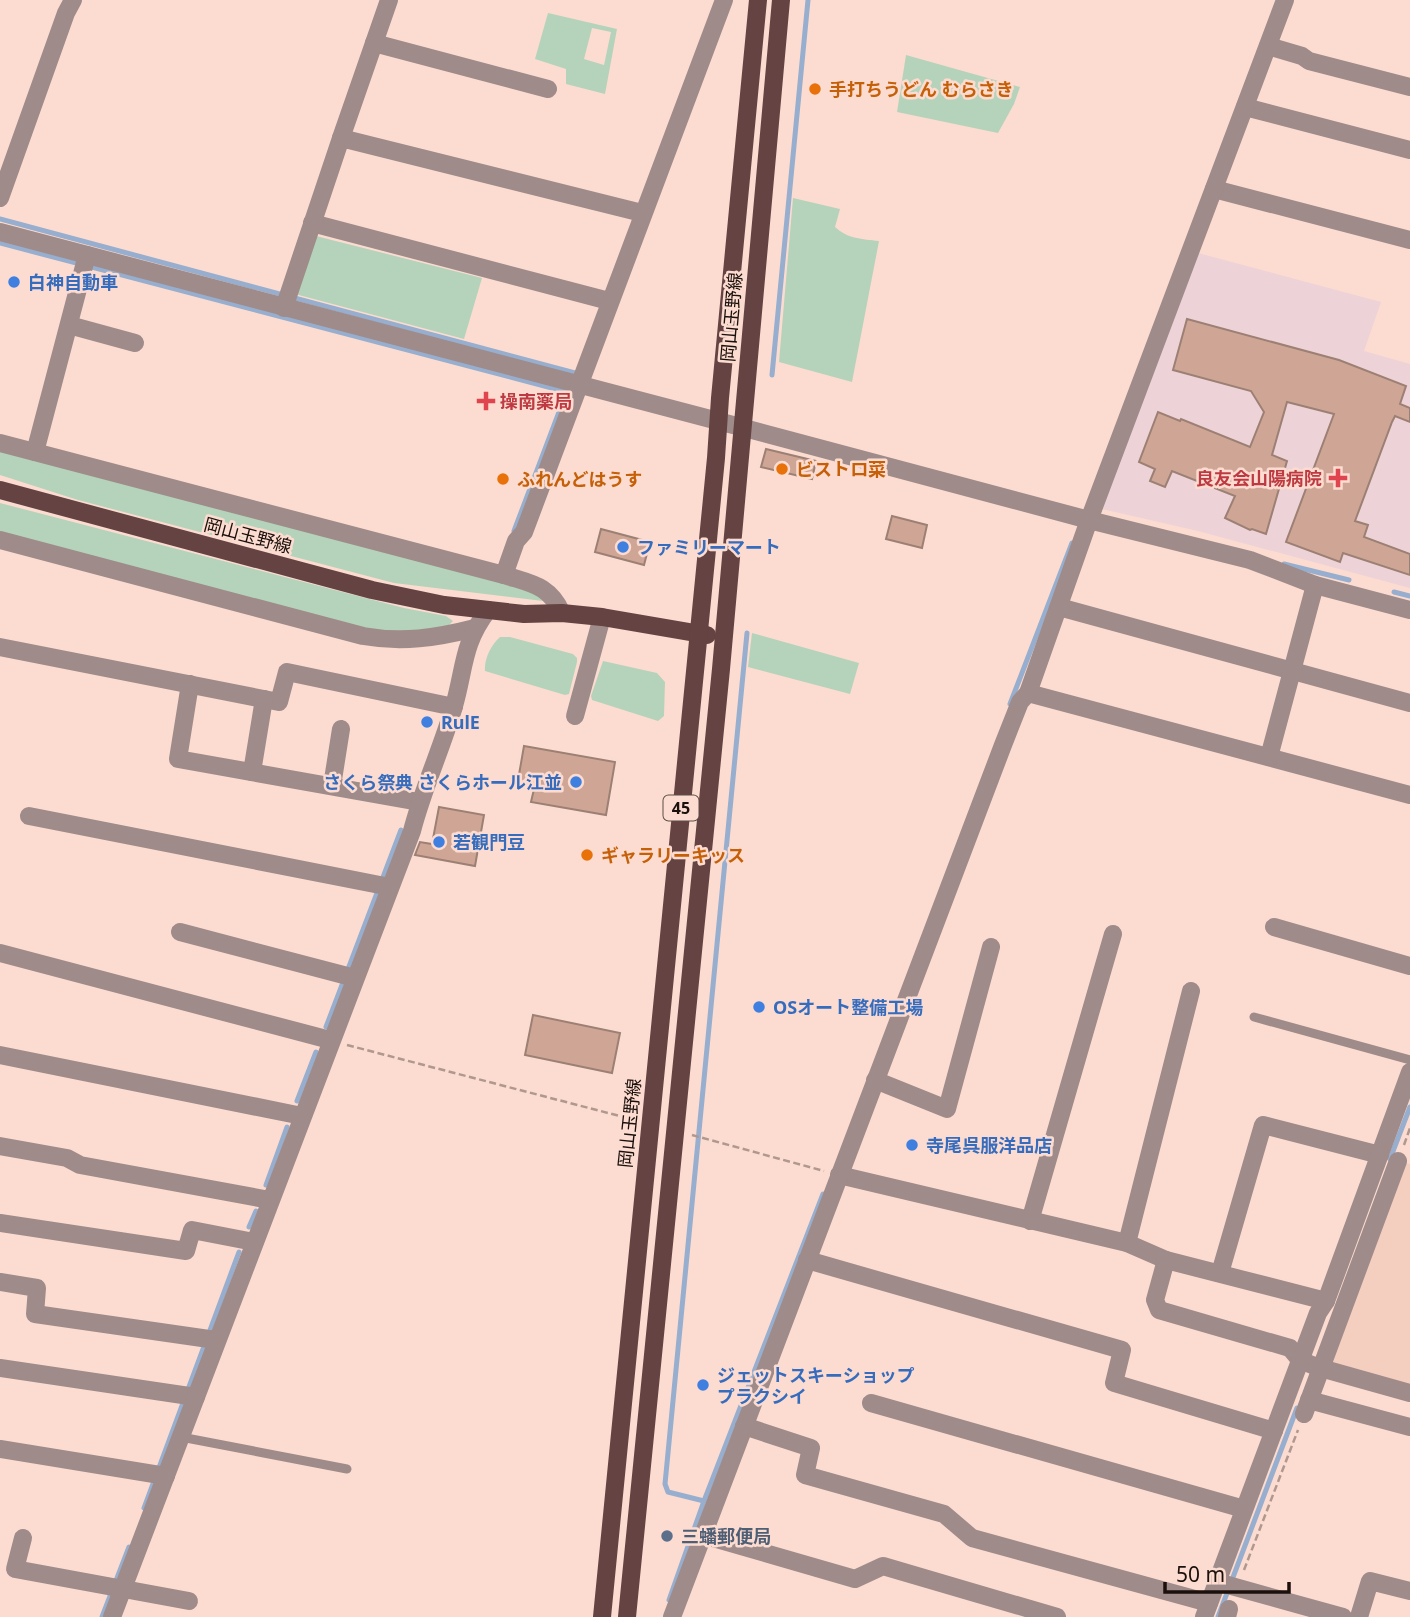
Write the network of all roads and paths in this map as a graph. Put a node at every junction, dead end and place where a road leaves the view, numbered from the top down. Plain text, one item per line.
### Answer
1 (73, 0) edge
2 (389, 0) edge
3 (724, 0) edge
4 (758, 0) edge
5 (780, 0) edge
6 (1285, 0) edge
7 (374, 43) junction
8 (1268, 46) junction
9 (1410, 87) edge
10 (548, 89) dead end
11 (1245, 107) junction
12 (341, 138) junction
13 (1410, 150) edge
14 (1214, 189) junction
15 (0, 198) edge
16 (639, 212) junction
17 (313, 223) junction
18 (0, 232) edge
19 (1410, 240) edge
20 (85, 262) junction
21 (286, 300) junction
22 (604, 300) junction
23 (69, 325) junction
24 (135, 343) dead end
25 (573, 383) junction
26 (718, 421) junction
27 (742, 427) junction
28 (0, 443) edge
29 (35, 452) junction
30 (0, 489) edge
31 (1089, 520) junction
32 (0, 540) edge
33 (503, 575) junction
34 (1315, 585) junction
35 (1059, 607) junction
36 (488, 610) junction
37 (1410, 610) edge
38 (562, 613) junction
39 (602, 617) junction
40 (475, 628) junction
41 (698, 634) junction
42 (437, 638) junction
43 (723, 638) junction
44 (0, 647) edge
45 (463, 666) junction
46 (1292, 670) junction
47 (190, 684) junction
48 (1028, 693) junction
49 (264, 699) junction
50 (1410, 703) edge
51 (454, 707) junction
52 (575, 716) dead end
53 (341, 729) dead end
54 (1269, 757) junction
55 (252, 772) junction
56 (331, 786) junction
57 (1410, 794) edge
58 (419, 802) junction
59 (29, 816) dead end
60 (382, 885) junction
61 (1274, 927) dead end
62 (180, 932) dead end
63 (1113, 934) dead end
64 (991, 947) dead end
65 (0, 953) edge
66 (1410, 966) edge
67 (348, 976) junction
68 (1192, 991) dead end
69 (1254, 1017) dead end
70 (330, 1040) junction
71 (0, 1055) edge
72 (1410, 1060) edge
73 (1409, 1078) edge
74 (875, 1080) junction
75 (302, 1116) junction
76 (650, 1124) junction
77 (677, 1131) junction
78 (0, 1146) edge
79 (1380, 1155) junction
80 (1398, 1161) dead end
81 (833, 1174) junction
82 (270, 1200) junction
83 (1030, 1221) junction
84 (0, 1223) edge
85 (254, 1242) junction
86 (1127, 1243) junction
87 (807, 1260) junction
88 (1166, 1260) junction
89 (1220, 1273) junction
90 (0, 1282) edge
91 (1326, 1301) junction
92 (211, 1339) junction
93 (1311, 1364) junction
94 (0, 1368) edge
95 (1410, 1393) edge
96 (189, 1396) junction
97 (1300, 1400) junction
98 (871, 1402) dead end
99 (744, 1426) junction
100 (1410, 1427) edge
101 (1274, 1431) junction
102 (181, 1437) junction
103 (0, 1449) edge
104 (347, 1469) dead end
105 (161, 1475) junction
106 (1244, 1509) junction
107 (702, 1535) junction
108 (23, 1538) dead end
109 (1228, 1586) junction
110 (117, 1588) junction
111 (1410, 1591) edge
112 (189, 1601) dead end
113 (1206, 1610) edge
114 (112, 1617) edge
115 (602, 1617) edge
116 (628, 1617) edge
117 (672, 1617) edge
118 (1057, 1617) edge
119 (1343, 1617) edge
120 (1359, 1617) edge

1 - 15 street
2 - 7 street
3 - 16 street
4 - 26 main road, 岡山玉野線 / 45
5 - 27 main road, 岡山玉野線 / 45
6 - 8 street
7 - 10 street
7 - 12 street
8 - 9 street
8 - 11 street
11 - 13 street
11 - 14 street
12 - 16 street
12 - 17 street
14 - 19 street
14 - 31 street
16 - 22 street
17 - 21 street
17 - 22 street
18 - 20 street
20 - 21 street
20 - 23 street
21 - 25 street
22 - 25 street
23 - 24 street
23 - 29 street
25 - 26 street
25 - 33 street
26 - 27 street
26 - 41 main road, 岡山玉野線 / 45
27 - 31 street
27 - 43 main road, 岡山玉野線 / 45
28 - 29 street
29 - 33 street
30 - 36 main road, 岡山玉野線
31 - 34 street
31 - 35 street
32 - 42 street
33 - 38 street
34 - 37 street
34 - 46 street
35 - 46 street
35 - 48 street
36 - 38 main road, 岡山玉野線
36 - 40 street
38 - 39 main road, 岡山玉野線
39 - 41 main road, 岡山玉野線
39 - 52 street
40 - 42 street
40 - 45 street
41 - 43 main road, 岡山玉野線
41 - 76 main road, 岡山玉野線 / 45
42 - 45 street
43 - 77 main road, 岡山玉野線 / 45
44 - 47 street
45 - 51 street
46 - 50 street
46 - 54 street
47 - 49 street
47 - 55 street
48 - 54 street
48 - 74 street
49 - 51 street
49 - 55 street
51 - 58 street
53 - 56 street
54 - 57 street
55 - 56 street
56 - 58 street
58 - 60 street
59 - 60 street
60 - 67 street
61 - 66 street
62 - 67 street
63 - 83 street
64 - 74 street
65 - 70 street
67 - 70 street
68 - 86 street
69 - 72 lane
70 - 75 street
70 - 76 path
71 - 75 street
73 - 79 street
74 - 81 street
75 - 82 street
76 - 115 main road, 岡山玉野線 / 45
77 - 81 path
77 - 116 main road, 岡山玉野線 / 45
78 - 82 street
79 - 89 street
79 - 91 street
80 - 93 street
81 - 83 street
81 - 87 street
82 - 85 street
83 - 86 street
84 - 85 street
85 - 92 street
86 - 88 street
87 - 99 street
87 - 101 street
88 - 89 street
88 - 93 street
89 - 91 street
90 - 92 street
91 - 93 street
92 - 96 street
93 - 95 street
93 - 97 street
94 - 96 street
96 - 102 street
97 - 100 street
97 - 101 street
97 - 109 path
98 - 106 street
99 - 107 street
99 - 113 street
101 - 106 street
102 - 104 lane
102 - 105 street
103 - 105 street
105 - 110 street
106 - 109 street
107 - 117 street
107 - 118 street
108 - 110 street
109 - 113 street
109 - 119 street
110 - 112 street
110 - 114 street
111 - 120 street

